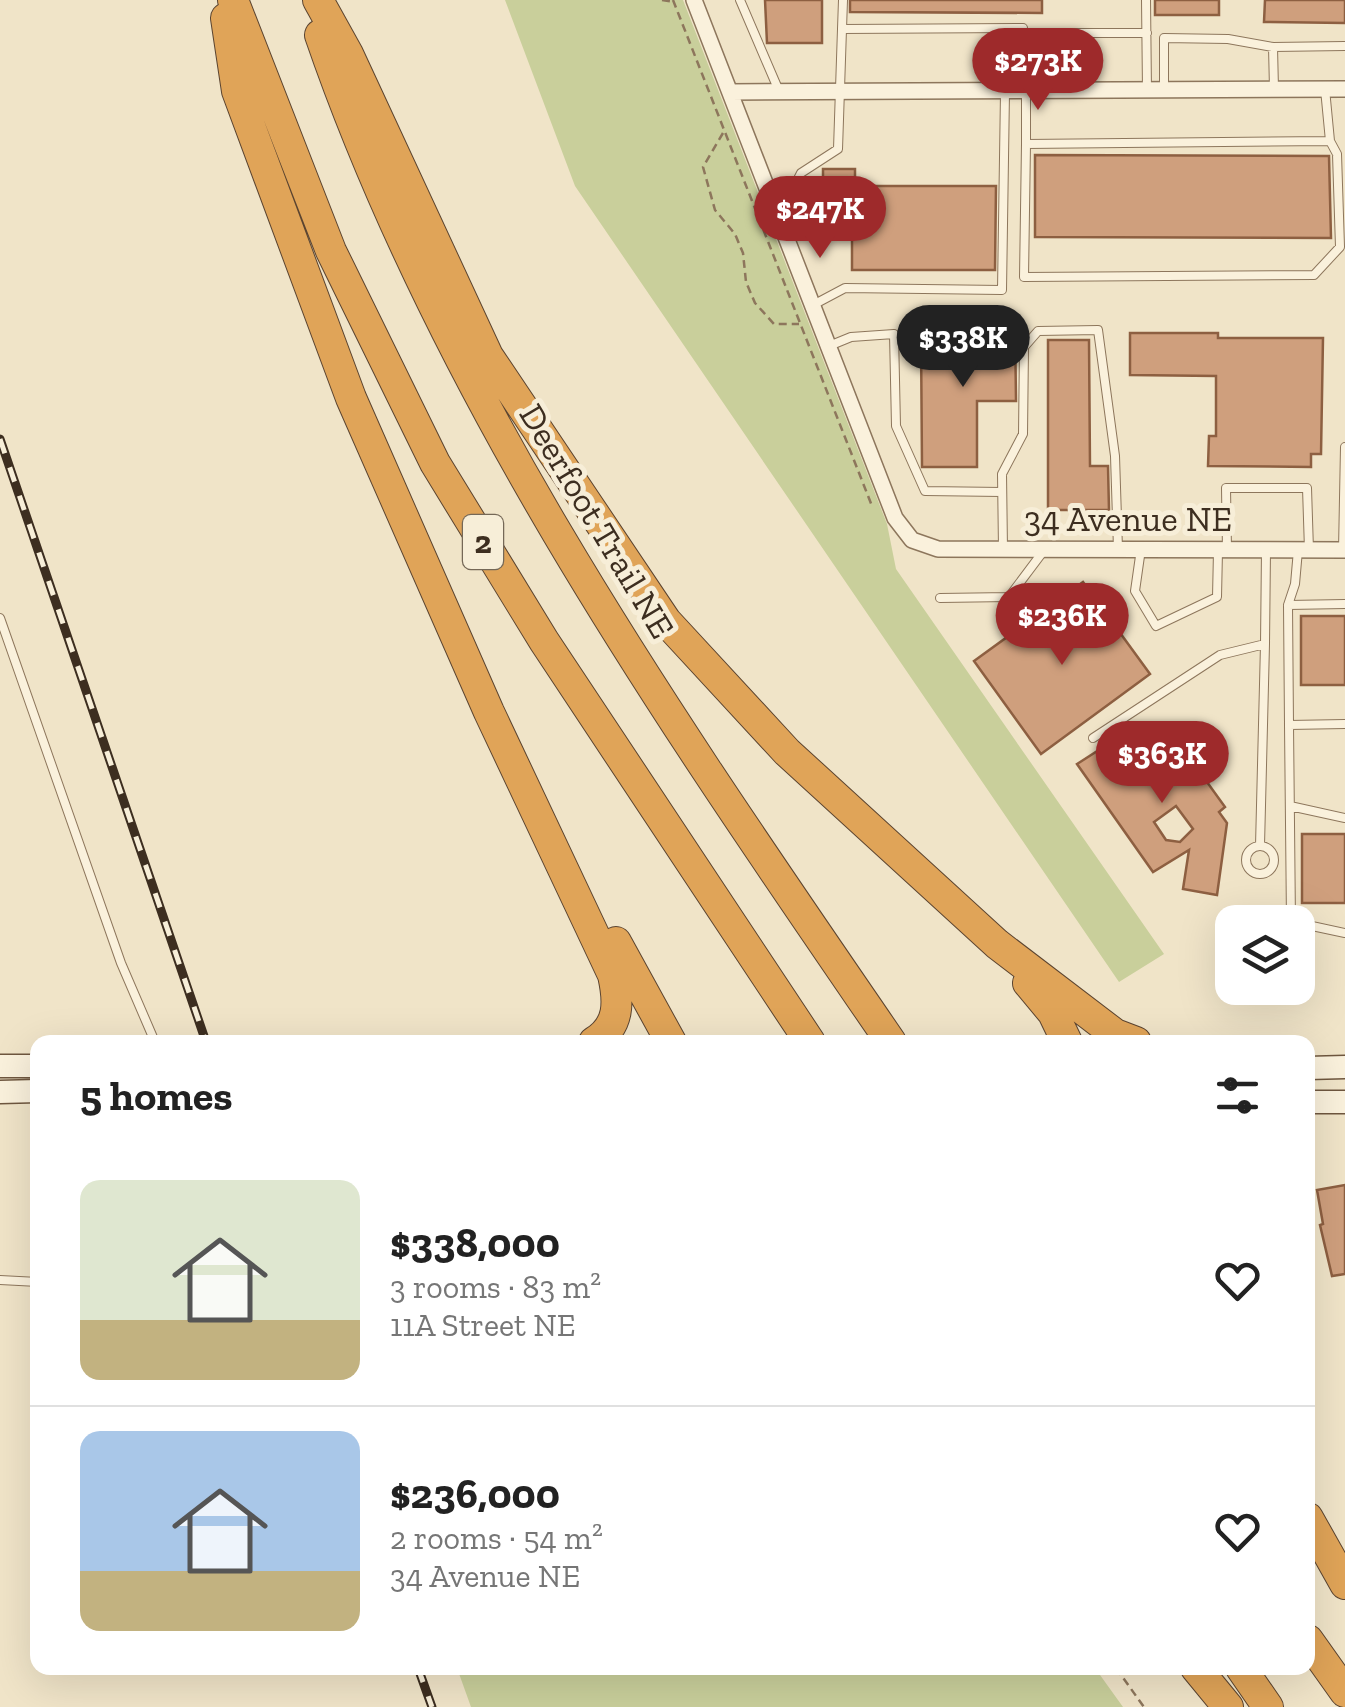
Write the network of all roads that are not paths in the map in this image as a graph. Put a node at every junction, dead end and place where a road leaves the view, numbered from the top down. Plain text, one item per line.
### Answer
1 (224, 0) edge
2 (233, 0) edge
3 (308, 0) edge
4 (318, 0) edge
5 (694, 0) edge
6 (740, 0) edge
7 (843, 0) edge
8 (1146, 0) edge
9 (1023, 28) dead end
10 (842, 29) junction
11 (1146, 33) junction
12 (1345, 46) edge
13 (1273, 47) junction
14 (1274, 89) junction
15 (1325, 89) junction
16 (1345, 89) edge
17 (1004, 90) junction
18 (1026, 90) junction
19 (1053, 90) junction
20 (1155, 90) junction
21 (842, 91) junction
22 (730, 92) junction
23 (778, 92) junction
24 (1330, 141) junction
25 (1026, 144) junction
26 (1342, 200) edge
27 (778, 216) junction
28 (813, 305) junction
29 (829, 346) junction
30 (1345, 447) edge
31 (1002, 492) junction
32 (1003, 549) junction
33 (1045, 549) junction
34 (1118, 549) junction
35 (1141, 549) junction
36 (1222, 550) junction
37 (1266, 550) junction
38 (1304, 550) junction
39 (1344, 550) edge
40 (940, 598) dead end
41 (1345, 604) edge
42 (1288, 605) junction
43 (0, 618) edge
44 (1265, 644) junction
45 (489, 712) junction
46 (1345, 724) edge
47 (1290, 725) junction
48 (1094, 738) dead end
49 (1290, 806) junction
50 (1345, 818) edge
51 (1260, 846) dead end
52 (1291, 905) edge
53 (1315, 927) edge
54 (1345, 933) edge
55 (997, 944) junction
56 (152, 1035) edge
57 (602, 1035) edge
58 (667, 1035) edge
59 (805, 1035) edge
60 (886, 1035) edge
61 (1064, 1035) edge
62 (1118, 1035) edge
63 (0, 1066) edge
64 (30, 1066) edge
65 (1345, 1067) edge
66 (1315, 1068) edge
67 (30, 1091) edge
68 (0, 1092) edge
69 (1315, 1102) edge
70 (1345, 1102) edge
71 (0, 1280) edge
72 (30, 1282) edge
73 (1315, 1530) edge
74 (1345, 1584) edge
75 (1315, 1650) edge
76 (1202, 1675) edge
77 (1246, 1675) edge
78 (1345, 1692) edge
79 (1228, 1707) edge
80 (1268, 1707) edge

1 - 45 highway
2 - 59 highway, 2
3 - 60 highway, Deerfoot Trail NE / 2
4 - 55 highway
5 - 22 street
6 - 23 lane
7 - 10 lane
8 - 11 lane
9 - 10 lane
10 - 21 lane
11 - 19 lane
11 - 20 lane
12 - 13 lane
13 - 14 lane
13 - 20 lane
14 - 15 street
14 - 20 street
15 - 16 street
15 - 24 lane
17 - 18 street
17 - 21 street
17 - 28 lane
18 - 19 street
18 - 25 lane
19 - 20 street
21 - 23 street
21 - 27 lane
22 - 23 street
22 - 27 street
24 - 25 lane
24 - 26 lane
25 - 26 lane
27 - 28 street
28 - 29 street
29 - 31 lane
29 - 32 street, 34 Avenue NE
30 - 39 lane
31 - 32 lane
31 - 34 lane
32 - 33 street, 34 Avenue NE
33 - 34 street, 34 Avenue NE
33 - 40 lane
34 - 35 street, 34 Avenue NE
35 - 36 street, 34 Avenue NE
35 - 36 lane
36 - 37 street, 34 Avenue NE
36 - 38 lane
37 - 38 street, 34 Avenue NE
37 - 44 lane
38 - 39 street, 34 Avenue NE
38 - 42 lane
41 - 42 lane
42 - 47 lane
43 - 56 lane
44 - 48 lane
44 - 51 lane
45 - 57 highway
45 - 58 highway
46 - 47 lane
47 - 49 lane
49 - 50 lane
49 - 52 lane
53 - 54 lane
55 - 61 highway
55 - 62 highway
63 - 64 main road
65 - 66 main road
67 - 68 main road
69 - 70 main road
71 - 72 lane
73 - 74 highway
75 - 78 highway
76 - 79 highway
77 - 80 highway

